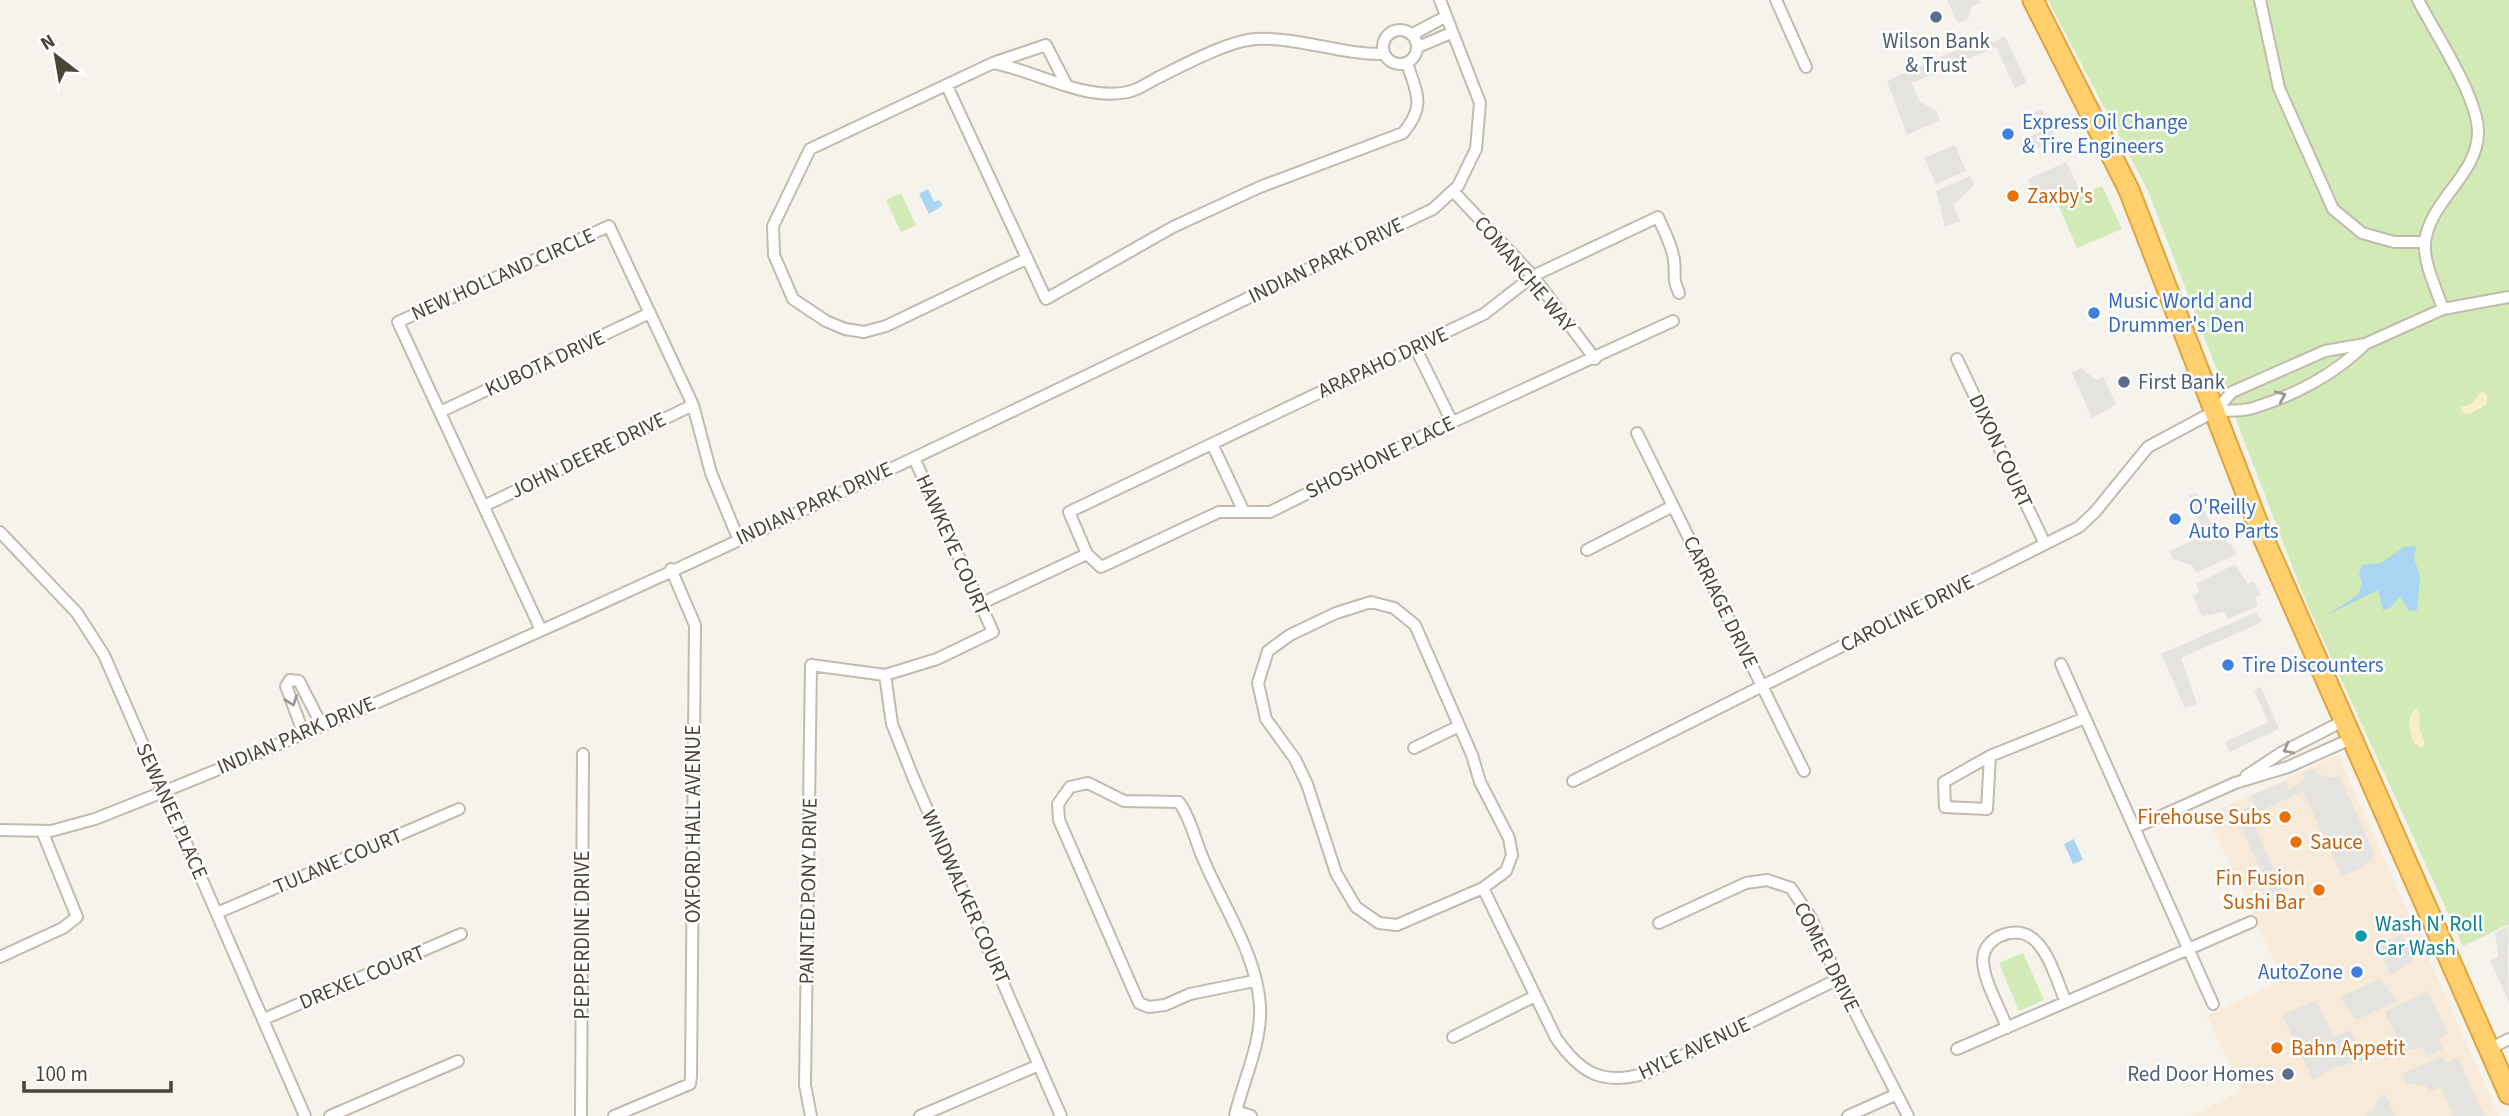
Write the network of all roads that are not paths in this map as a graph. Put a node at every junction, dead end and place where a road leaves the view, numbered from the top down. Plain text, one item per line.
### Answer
1 (1440, 0) edge
2 (1776, 0) edge
3 (2033, 0) edge
4 (2260, 0) edge
5 (2418, 0) edge
6 (1445, 18) junction
7 (1451, 33) junction
8 (1413, 34) junction
9 (1418, 47) junction
10 (1384, 54) junction
11 (993, 63) junction
12 (1407, 63) junction
13 (1806, 67) dead end
14 (1066, 84) junction
15 (947, 86) junction
16 (1453, 191) junction
17 (2425, 242) junction
18 (1026, 259) junction
19 (1533, 276) junction
20 (1679, 293) dead end
21 (2509, 297) edge
22 (2443, 309) junction
23 (650, 313) junction
24 (1674, 321) dead end
25 (2365, 344) junction
26 (1415, 347) junction
27 (1595, 359) junction
28 (1957, 359) dead end
29 (693, 405) junction
30 (2215, 411) junction
31 (440, 412) junction
32 (1452, 422) junction
33 (1637, 433) dead end
34 (1212, 444) junction
35 (914, 458) junction
36 (484, 506) junction
37 (1673, 506) junction
38 (1244, 512) junction
39 (0, 532) edge
40 (738, 538) junction
41 (2045, 544) junction
42 (1587, 550) dead end
43 (1087, 554) junction
44 (671, 569) junction
45 (980, 604) junction
46 (541, 630) junction
47 (2060, 664) dead end
48 (885, 675) junction
49 (1762, 686) junction
50 (2085, 719) junction
51 (321, 724) junction
52 (1459, 726) junction
53 (2349, 729) junction
54 (303, 732) junction
55 (1414, 748) dead end
56 (583, 754) dead end
57 (1990, 756) junction
58 (1804, 771) dead end
59 (1573, 781) dead end
60 (2235, 783) junction
61 (163, 792) junction
62 (459, 809) dead end
63 (2134, 828) junction
64 (0, 830) edge
65 (41, 831) junction
66 (1483, 888) junction
67 (217, 913) junction
68 (2251, 922) dead end
69 (1659, 923) dead end
70 (461, 934) dead end
71 (2188, 950) junction
72 (0, 957) edge
73 (1838, 979) junction
74 (1254, 981) junction
75 (1535, 996) junction
76 (2066, 1002) junction
77 (2213, 1004) dead end
78 (264, 1019) junction
79 (2007, 1028) junction
80 (1453, 1037) dead end
81 (2509, 1039) edge
82 (2489, 1048) junction
83 (1957, 1049) dead end
84 (458, 1061) dead end
85 (1039, 1065) junction
86 (1897, 1094) junction
87 (2509, 1094) edge
88 (1236, 1113) edge
89 (305, 1116) edge
90 (330, 1116) edge
91 (581, 1116) edge
92 (614, 1116) edge
93 (811, 1116) edge
94 (920, 1116) edge
95 (1061, 1116) edge
96 (1251, 1116) edge
97 (1847, 1116) edge
98 (1908, 1116) edge

1 - 6 street, INDIAN PARK DRIVE
2 - 13 street
3 - 30 highway
4 - 17 street
5 - 17 street
6 - 7 street, INDIAN PARK DRIVE
6 - 8 street
7 - 9 street
7 - 16 street, INDIAN PARK DRIVE
8 - 9 street
8 - 10 street
9 - 12 street
10 - 12 street
10 - 14 street
11 - 14 street
11 - 14 street
11 - 15 street
12 - 18 street
15 - 18 street
15 - 18 street
16 - 19 street, COMANCHE WAY
16 - 35 street, INDIAN PARK DRIVE
17 - 22 street
19 - 20 street, ARAPAHO DRIVE
19 - 26 street, ARAPAHO DRIVE
19 - 27 street, COMANCHE WAY
21 - 22 street
22 - 25 street
23 - 29 street, NEW HOLLAND CIRCLE
23 - 31 street, KUBOTA DRIVE
23 - 31 street, NEW HOLLAND CIRCLE
24 - 27 street, SHOSHONE PLACE
25 - 30 street
30 -> 25 street
26 - 32 street
26 - 34 street, ARAPAHO DRIVE
27 - 32 street, SHOSHONE PLACE
28 - 41 street, DIXON COURT
29 - 36 street, JOHN DEERE DRIVE
29 - 40 street, NEW HOLLAND CIRCLE
30 - 41 street, CAROLINE DRIVE
30 - 53 highway
31 - 36 street, NEW HOLLAND CIRCLE
32 - 38 street, SHOSHONE PLACE
33 - 37 street, CARRIAGE DRIVE
34 - 38 street
34 - 43 street, ARAPAHO DRIVE
35 - 40 street, INDIAN PARK DRIVE
35 - 45 street, HAWKEYE COURT
36 - 46 street, NEW HOLLAND CIRCLE
37 - 42 street
37 - 49 street, CARRIAGE DRIVE
38 - 43 street, SHOSHONE PLACE
39 - 61 street, SEWANEE PLACE
40 - 44 street, INDIAN PARK DRIVE
41 - 49 street, CAROLINE DRIVE
43 - 45 street
44 - 46 street, INDIAN PARK DRIVE
44 - 92 street, OXFORD HALL AVENUE
45 - 48 street, HAWKEYE COURT
46 - 51 street, INDIAN PARK DRIVE
47 - 50 street
48 - 85 street, WINDWALKER COURT
48 - 93 street, PAINTED PONY DRIVE
49 - 58 street, CARRIAGE DRIVE
49 - 59 street, CAROLINE DRIVE
50 - 57 street
50 - 63 street
51 - 54 street, INDIAN PARK DRIVE
51 -> 54 street
52 - 55 street
52 - 66 street
52 - 66 street
53 -> 60 street
53 - 60 street
53 - 82 highway
54 - 61 street, INDIAN PARK DRIVE
56 - 91 street, PEPPERDINE DRIVE
57 - 57 street
60 - 63 street
61 - 65 street, INDIAN PARK DRIVE
61 - 67 street, SEWANEE PLACE
62 - 67 street, TULANE COURT
63 - 71 street
64 - 65 street, INDIAN PARK DRIVE
65 - 72 street
66 - 75 street, HYLE AVENUE
67 - 78 street, SEWANEE PLACE
68 - 71 street
69 - 73 street, COMER DRIVE
70 - 78 street, DREXEL COURT
71 - 76 street
71 - 77 street
73 - 75 street, HYLE AVENUE
73 - 86 street, COMER DRIVE
74 - 74 street
74 - 88 street
75 - 80 street
76 - 79 street
76 - 79 street
78 - 89 street, SEWANEE PLACE
79 - 83 street
81 - 82 street
82 - 87 highway
84 - 90 street
85 - 94 street
85 - 95 street, WINDWALKER COURT
86 - 97 street
86 - 98 street, COMER DRIVE
88 - 96 street

